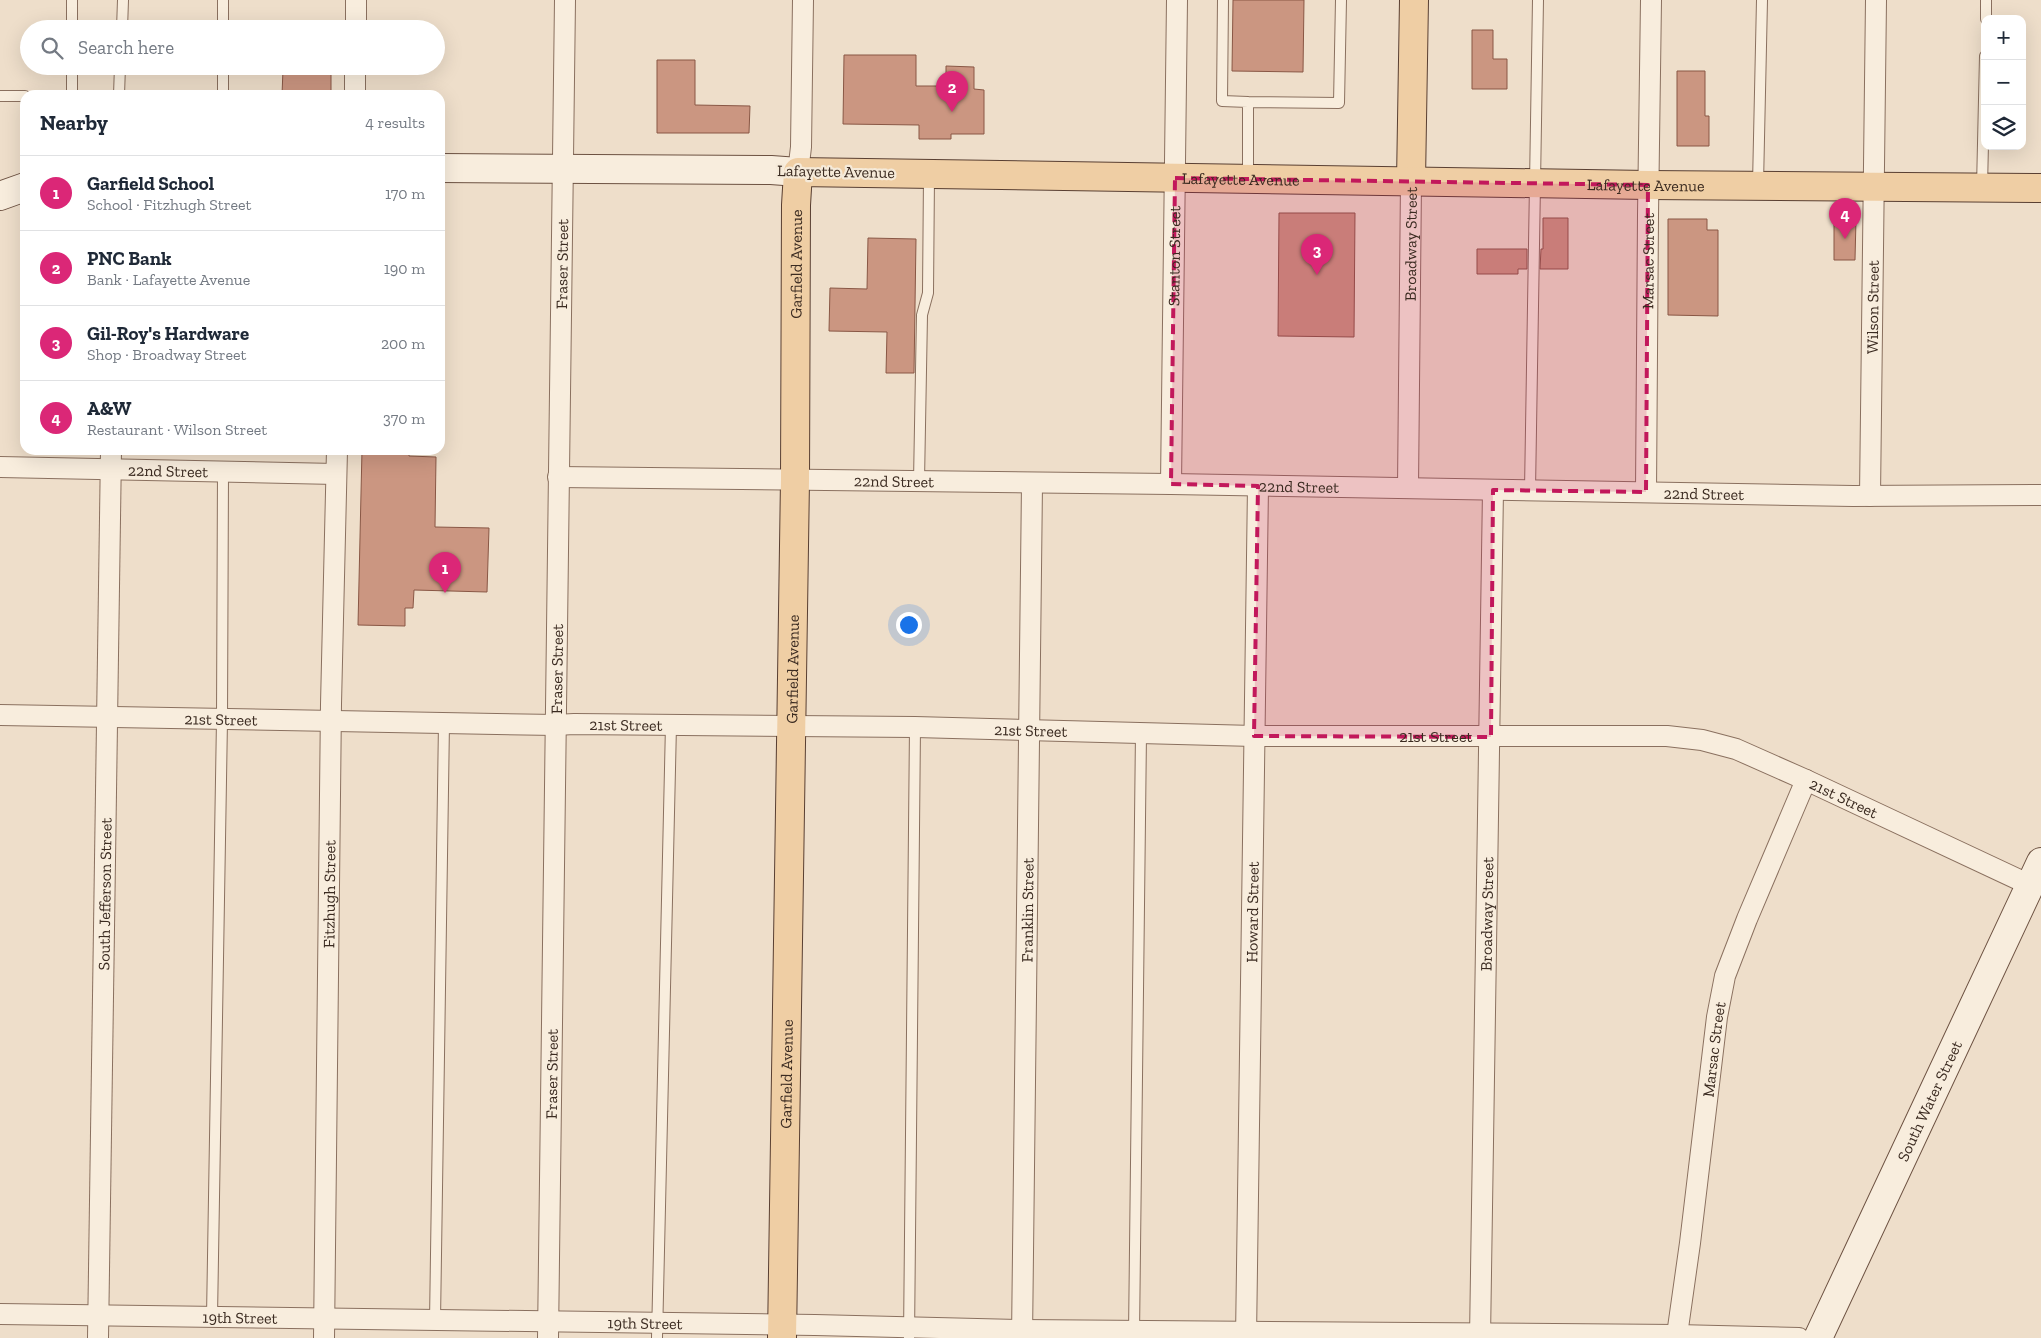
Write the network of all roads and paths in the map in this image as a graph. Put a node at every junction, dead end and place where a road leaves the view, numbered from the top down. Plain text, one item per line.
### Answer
1 (72, 0) edge
2 (123, 0) edge
3 (223, 0) edge
4 (356, 0) edge
5 (565, 0) edge
6 (803, 0) edge
7 (1177, 0) edge
8 (1223, 0) edge
9 (1341, 0) edge
10 (1414, 0) edge
11 (1538, 0) edge
12 (1651, 0) edge
13 (1762, 0) edge
14 (1876, 0) edge
15 (1986, 0) edge
16 (1986, 15) edge
17 (72, 20) edge
18 (122, 20) edge
19 (223, 20) edge
20 (356, 20) edge
21 (1985, 60) edge
22 (72, 75) edge
23 (120, 75) edge
24 (223, 75) edge
25 (355, 75) edge
26 (72, 90) edge
27 (119, 90) edge
28 (222, 90) edge
29 (355, 90) edge
30 (0, 96) edge
31 (20, 96) edge
32 (1248, 102) junction
33 (445, 168) edge
34 (562, 170) junction
35 (798, 172) junction
36 (929, 173) junction
37 (1175, 178) junction
38 (1248, 179) junction
39 (1411, 181) junction
40 (1534, 183) junction
41 (1648, 185) junction
42 (1758, 186) junction
43 (1873, 187) junction
44 (1982, 188) junction
45 (2041, 188) edge
46 (20, 189) edge
47 (0, 196) edge
48 (337, 455) edge
49 (111, 460) edge
50 (0, 467) edge
51 (223, 471) junction
52 (336, 474) junction
53 (558, 476) junction
54 (795, 480) junction
55 (919, 481) junction
56 (1032, 484) junction
57 (1171, 484) junction
58 (1258, 486) junction
59 (1408, 488) junction
60 (1493, 490) junction
61 (1530, 490) junction
62 (1646, 492) junction
63 (2041, 495) edge
64 (1870, 496) junction
65 (0, 715) edge
66 (108, 718) junction
67 (222, 720) junction
68 (331, 720) junction
69 (444, 723) junction
70 (556, 725) junction
71 (671, 725) junction
72 (790, 725) junction
73 (915, 727) junction
74 (1029, 729) junction
75 (1141, 733) junction
76 (1254, 736) junction
77 (1491, 737) junction
78 (1806, 780) junction
79 (2036, 873) edge
80 (0, 1314) edge
81 (99, 1316) junction
82 (212, 1317) junction
83 (324, 1318) junction
84 (435, 1321) junction
85 (548, 1330) edge
86 (657, 1331) edge
87 (782, 1332) edge
88 (909, 1332) edge
89 (1022, 1334) edge
90 (1134, 1334) edge
91 (1677, 1334) junction
92 (1246, 1335) edge
93 (1480, 1335) edge
94 (98, 1338) edge
95 (324, 1338) edge
96 (1799, 1338) edge
97 (1818, 1338) edge

1 - 17 lane
2 - 18 lane
3 - 19 lane
4 - 20 street
5 - 34 street, Fraser Street
6 - 35 street, Garfield Avenue
7 - 37 street, Stanton Street
8 - 32 lane
9 - 32 lane
10 - 39 main road, Broadway Street
11 - 40 lane
12 - 41 street, Marsac Street
13 - 42 lane
14 - 43 street, Wilson Street
15 - 16 lane
21 - 44 lane
22 - 26 lane
23 - 27 lane
24 - 28 lane
25 - 29 street
30 - 31 lane
32 - 38 lane
33 - 34 street, Lafayette Avenue
34 - 35 street, Lafayette Avenue
34 - 53 street, Fraser Street
35 - 36 main road, Lafayette Avenue
35 - 54 main road, Garfield Avenue
36 - 37 main road, Lafayette Avenue
36 - 55 lane
37 - 38 main road, Lafayette Avenue
37 - 57 street, Stanton Street
38 - 39 main road, Lafayette Avenue
39 - 40 main road, Lafayette Avenue
39 - 59 street, Broadway Street
40 - 41 main road, Lafayette Avenue
40 - 61 lane
41 - 42 main road, Lafayette Avenue
41 - 62 street, Marsac Street
42 - 43 main road, Lafayette Avenue
43 - 44 main road, Lafayette Avenue
43 - 64 street, Wilson Street
44 - 45 main road, Lafayette Avenue
46 - 47 street
48 - 52 street, Fitzhugh Street
49 - 50 street, 22nd Street
49 - 51 street, 22nd Street
49 - 66 street, South Jefferson Street
51 - 52 street, 22nd Street
51 - 67 lane
52 - 68 street, Fitzhugh Street
53 - 54 street, 22nd Street
53 - 70 street, Fraser Street
54 - 55 street, 22nd Street
54 - 72 main road, Garfield Avenue
55 - 56 street, 22nd Street
56 - 57 street, 22nd Street
56 - 74 street, Franklin Street
57 - 58 street, 22nd Street
58 - 59 street, 22nd Street
58 - 76 street, Howard Street
59 - 60 street, 22nd Street
60 - 61 street, 22nd Street
60 - 77 street, Broadway Street
61 - 62 street, 22nd Street
62 - 64 street, 22nd Street
63 - 64 street, 22nd Street
65 - 66 street, 21st Street
66 - 67 street, 21st Street
66 - 81 street, South Jefferson Street
67 - 68 street, 21st Street
67 - 82 lane
68 - 69 street, 21st Street
68 - 83 street, Fitzhugh Street
69 - 70 street, 21st Street
69 - 84 lane
70 - 71 street, 21st Street
70 - 85 street, Fraser Street
71 - 72 street, 21st Street
71 - 86 lane
72 - 73 street, 21st Street
72 - 87 main road, Garfield Avenue
73 - 74 street, 21st Street
73 - 88 lane
74 - 75 street, 21st Street
74 - 89 street, Franklin Street
75 - 76 street, 21st Street
75 - 90 lane
76 - 77 street, 21st Street
76 - 92 street, Howard Street
77 - 78 street, 21st Street
77 - 93 street, Broadway Street
78 - 79 street, 21st Street
78 - 91 street, Marsac Street
79 - 97 street, South Water Street
80 - 81 street, 19th Street
81 - 82 street, 19th Street
81 - 94 street, South Jefferson Street
82 - 83 street, 19th Street
83 - 84 street, 19th Street
83 - 95 street, Fitzhugh Street
84 - 85 street, 19th Street
85 - 86 street, 19th Street
86 - 87 street, 19th Street
87 - 88 street, 19th Street
88 - 89 street, 19th Street
89 - 90 street, 19th Street
90 - 92 street, 19th Street
91 - 93 street, 19th Street
91 - 96 street, 19th Street
92 - 93 street, 19th Street

